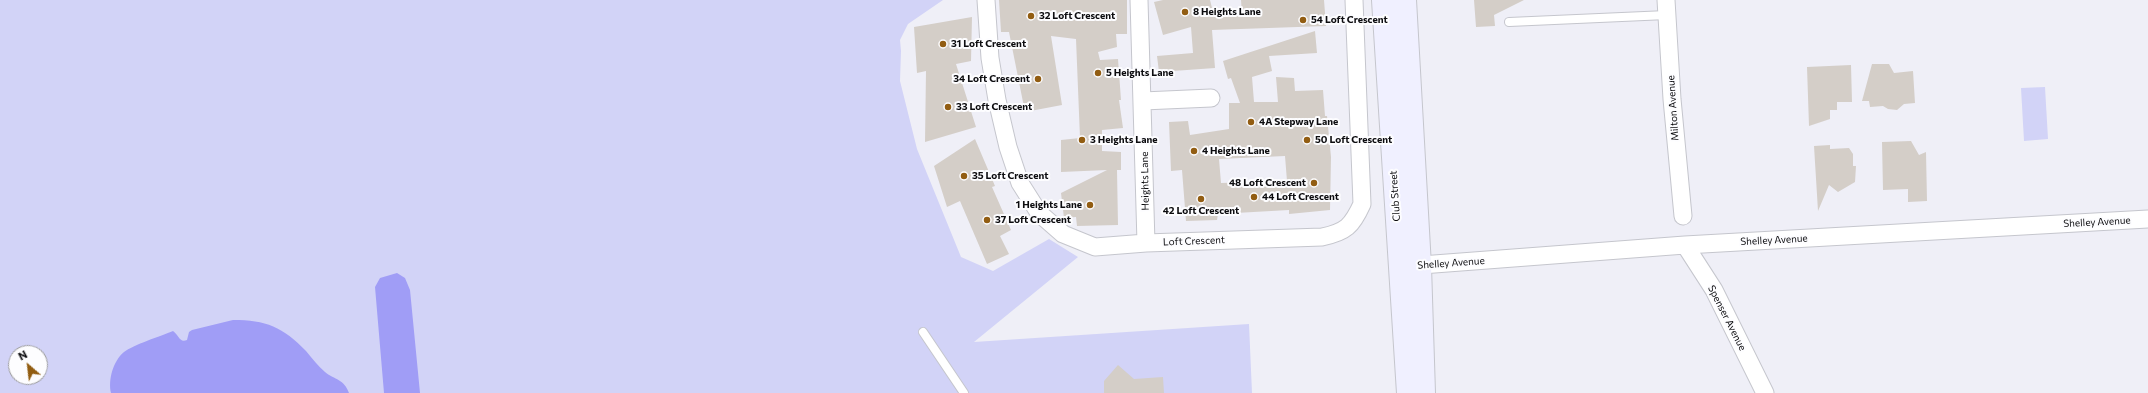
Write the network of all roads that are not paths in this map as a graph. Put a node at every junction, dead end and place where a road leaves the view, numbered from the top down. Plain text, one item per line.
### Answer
1 (986, 0) edge
2 (1139, 0) edge
3 (1354, 0) edge
4 (1383, 0) edge
5 (1405, 0) edge
6 (1667, 7) edge
7 (1509, 22) dead end
8 (1211, 98) dead end
9 (1143, 100) junction
10 (1683, 216) dead end
11 (2148, 219) edge
12 (1146, 243) junction
13 (1685, 245) junction
14 (1410, 266) junction
15 (923, 332) dead end
16 (964, 393) edge
17 (1408, 393) edge
18 (1424, 393) edge
19 (1765, 393) edge

1 - 12 street, Loft Crescent
2 - 9 street, Heights Lane
3 - 12 street, Loft Crescent
4 - 14 main road, Club Street
5 - 14 main road, Club Street
6 - 7 lane
6 - 10 street, Milton Avenue
8 - 9 street
9 - 12 street, Heights Lane
11 - 13 street, Shelley Avenue
13 - 14 street, Shelley Avenue
13 - 19 street, Spenser Avenue
14 - 17 main road, Club Street
14 - 18 main road, Club Street
15 - 16 lane

